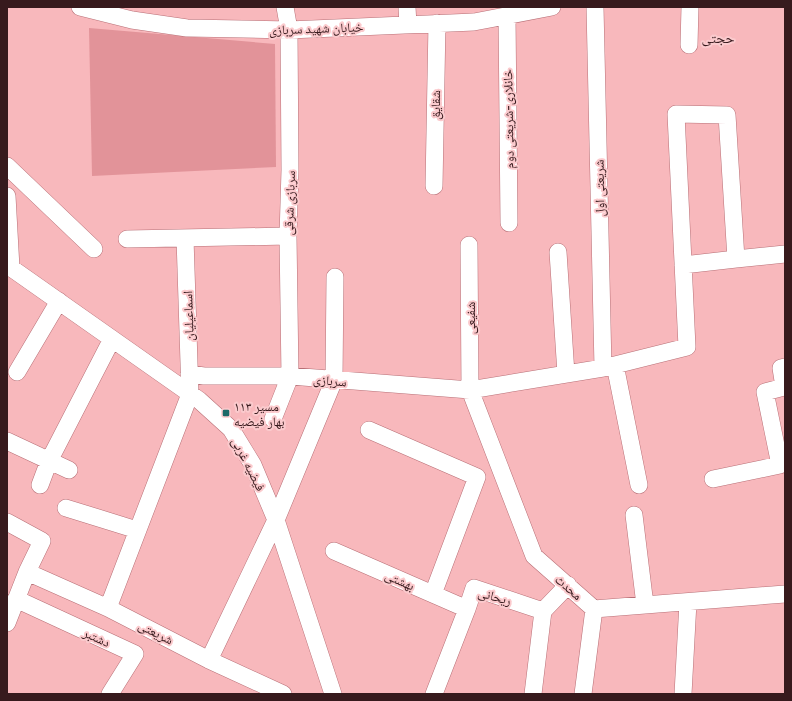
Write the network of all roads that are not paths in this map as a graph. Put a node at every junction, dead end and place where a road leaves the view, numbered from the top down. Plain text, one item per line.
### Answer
1 (80, 7) edge
2 (285, 7) edge
3 (407, 7) edge
4 (552, 7) edge
5 (595, 7) edge
6 (690, 7) edge
7 (524, 10) edge
8 (507, 15) junction
9 (437, 23) junction
10 (408, 25) junction
11 (289, 30) junction
12 (689, 45) dead end
13 (7, 166) edge
14 (434, 186) dead end
15 (7, 196) edge
16 (509, 223) dead end
17 (288, 236) junction
18 (185, 238) junction
19 (127, 239) dead end
20 (469, 245) dead end
21 (94, 249) dead end
22 (558, 252) dead end
23 (785, 254) edge
24 (736, 259) junction
25 (684, 265) junction
26 (9, 266) edge
27 (335, 277) dead end
28 (59, 301) junction
29 (112, 339) junction
30 (609, 367) junction
31 (785, 368) edge
32 (17, 372) dead end
33 (189, 374) junction
34 (566, 374) junction
35 (290, 376) junction
36 (334, 380) junction
37 (470, 390) junction
38 (190, 394) junction
39 (273, 419) dead end
40 (369, 430) dead end
41 (7, 441) edge
42 (49, 461) junction
43 (69, 470) dead end
44 (713, 479) dead end
45 (40, 485) dead end
46 (639, 485) dead end
47 (66, 508) dead end
48 (634, 514) dead end
49 (276, 520) junction
50 (7, 522) edge
51 (137, 530) junction
52 (334, 551) dead end
53 (27, 572) junction
54 (568, 586) junction
55 (433, 594) junction
56 (785, 594) edge
57 (16, 599) junction
58 (688, 602) junction
59 (645, 605) junction
60 (108, 608) junction
61 (467, 609) junction
62 (594, 609) junction
63 (542, 611) junction
64 (7, 623) edge
65 (209, 660) junction
66 (110, 694) edge
67 (283, 694) edge
68 (333, 694) edge
69 (434, 694) edge
70 (533, 694) edge
71 (583, 694) edge
72 (683, 694) edge

1 - 11 street, خیابان شهید سربازی
2 - 11 street, سربازی شرقی
3 - 10 street
4 - 7 street, خیابان شهید سربازی
5 - 30 street, شریعتی اول
6 - 12 street
7 - 8 street, خیابان شهید سربازی
8 - 9 street, خیابان شهید سربازی
8 - 16 street, خانلاری-شریعتی دوم
9 - 10 street, خیابان شهید سربازی
9 - 14 street, شقایق
10 - 11 street, خیابان شهید سربازی
11 - 17 street, سربازی شرقی
13 - 21 street
15 - 26 street
17 - 18 street
17 - 35 street, سربازی شرقی
18 - 19 street
18 - 33 street, اسماعیلیان
20 - 37 street, شفیعی
22 - 34 street
23 - 24 street
24 - 25 street
24 - 25 street
25 - 30 street, سربازی
26 - 28 street, فیضیه غربی
27 - 36 street
28 - 29 street, فیضیه غربی
28 - 32 street
29 - 38 street, فیضیه غربی
29 - 42 street
30 - 34 street, سربازی
30 - 46 street, شریعتی اول
31 - 44 street
33 - 35 street, سربازی
33 - 38 street, اسماعیلیان
34 - 37 street, سربازی
35 - 36 street, سربازی
35 - 39 street
36 - 37 street, سربازی
36 - 49 street
37 - 54 street, محدث
38 - 49 street, فیضیه غربی
38 - 51 street
40 - 55 street
41 - 42 street
42 - 43 street
42 - 45 street
47 - 51 street
48 - 59 street
49 - 65 street
49 - 68 street, فیضیه غربی
50 - 53 street
51 - 60 street
52 - 55 street, بهشتی
53 - 57 street
53 - 60 street, شریعتی
54 - 62 street, محدث
54 - 63 street
55 - 61 street, بهشتی
56 - 58 street, محدث
57 - 64 street
57 - 66 street, دشتبر
58 - 59 street, محدث
58 - 72 street
59 - 62 street, محدث
60 - 65 street, شریعتی
61 - 63 street, ریحانی
61 - 69 street, ریحانی
62 - 71 street
63 - 70 street
65 - 67 street, شریعتی

